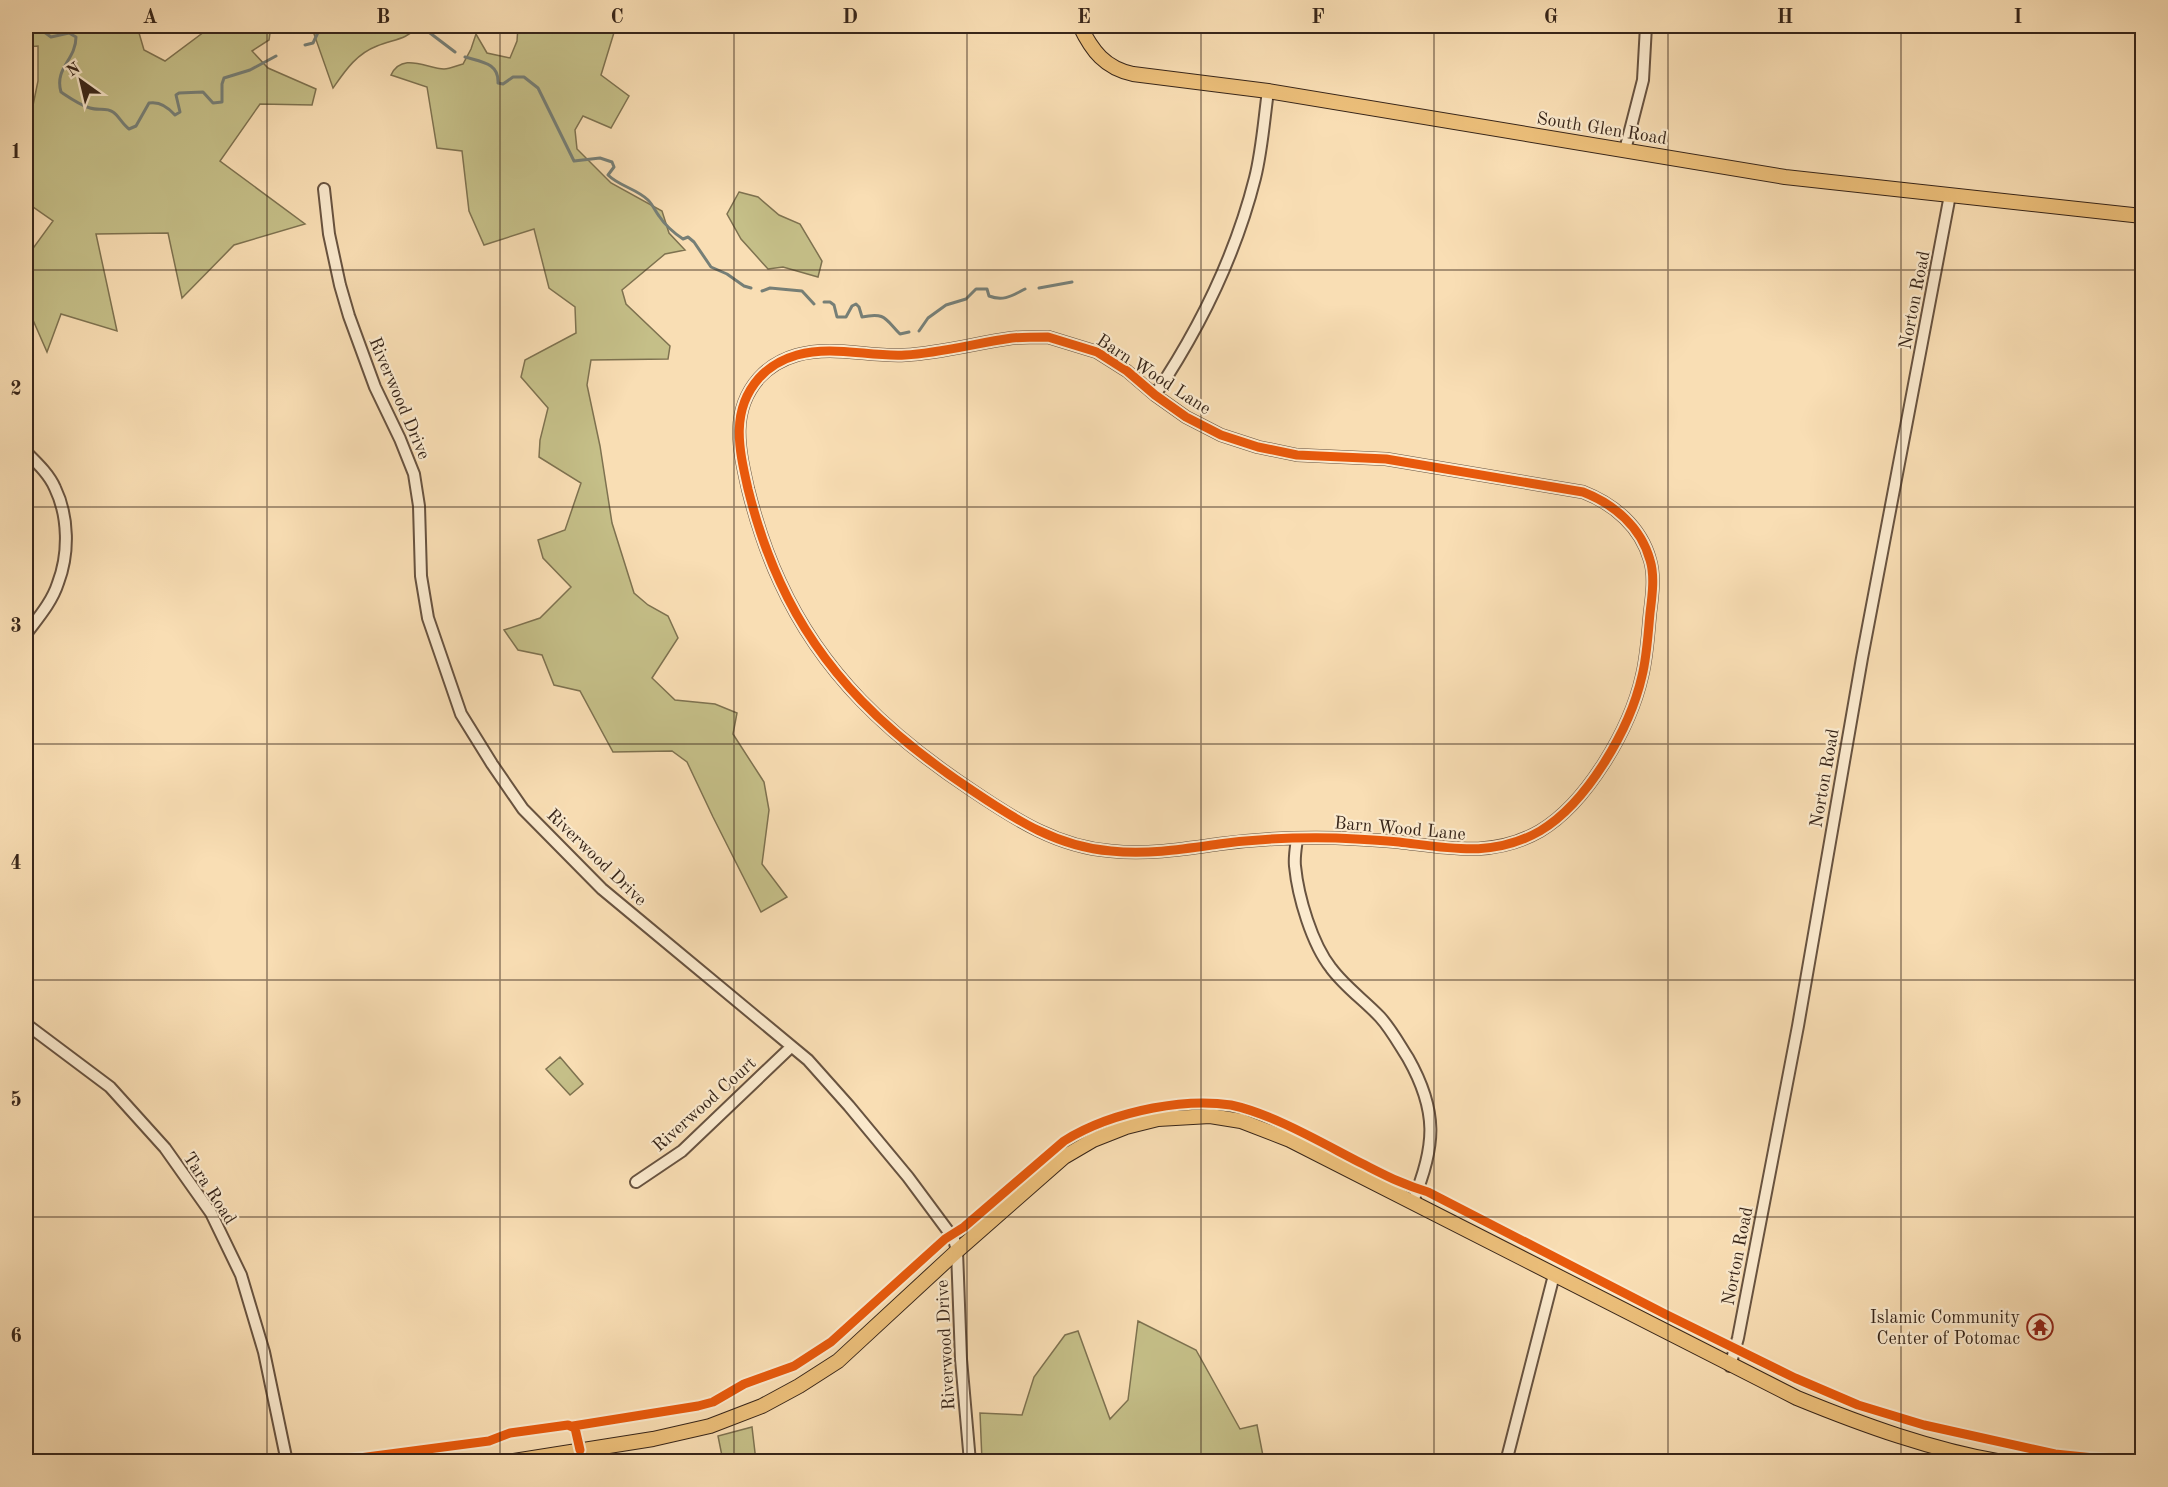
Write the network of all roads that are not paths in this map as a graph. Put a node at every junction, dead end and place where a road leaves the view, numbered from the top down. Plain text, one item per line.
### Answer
1 (1080, 26) edge
2 (1646, 26) edge
3 (1268, 91) junction
4 (1626, 150) junction
5 (324, 189) dead end
6 (1950, 195) junction
7 (2142, 216) edge
8 (1155, 395) junction
9 (26, 452) edge
10 (26, 634) edge
11 (1297, 839) junction
12 (26, 1024) edge
13 (791, 1047) junction
14 (636, 1182) dead end
15 (1413, 1202) junction
16 (957, 1251) junction
17 (1554, 1275) junction
18 (1730, 1366) junction
19 (287, 1461) edge
20 (507, 1461) edge
21 (970, 1461) edge
22 (1506, 1461) edge
23 (2002, 1461) edge

1 - 3 main road, South Glen Road
2 - 4 street
3 - 4 main road, South Glen Road
3 - 8 street
4 - 6 main road, South Glen Road
5 - 13 street, Riverwood Drive
6 - 7 main road, South Glen Road
6 - 18 street, Norton Road
8 - 11 street, Barn Wood Lane
8 - 11 street, Barn Wood Lane
9 - 10 street
11 - 15 street
12 - 19 street, Tara Road
13 - 14 street, Riverwood Court
13 - 16 street, Riverwood Drive
15 - 16 main road
15 - 17 main road
16 - 20 main road
16 - 21 street, Riverwood Drive
17 - 18 main road
17 - 22 street
18 - 23 main road

